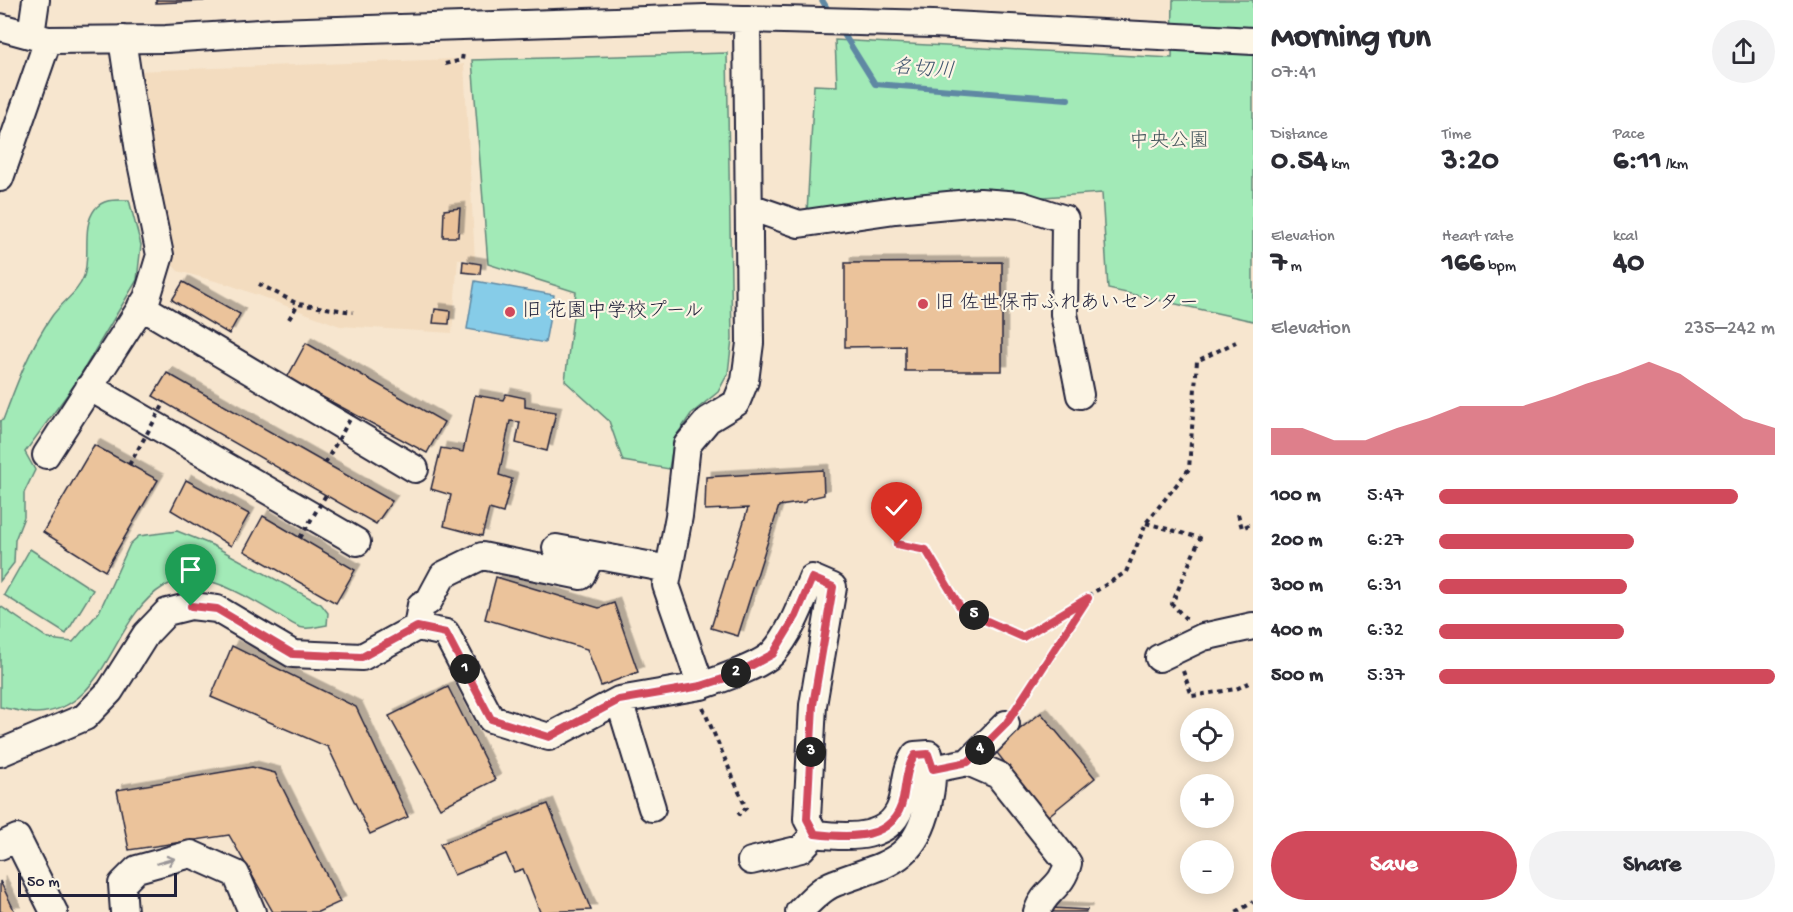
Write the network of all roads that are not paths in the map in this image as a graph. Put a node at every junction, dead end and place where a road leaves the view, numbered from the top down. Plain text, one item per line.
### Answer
1 (36, 0) edge
2 (706, 9) edge
3 (932, 12) edge
4 (853, 14) edge
5 (747, 19) junction
6 (0, 27) edge
7 (40, 37) junction
8 (122, 39) junction
9 (1253, 40) edge
10 (0, 178) edge
11 (750, 207) junction
12 (141, 306) junction
13 (89, 387) junction
14 (1080, 395) dead end
15 (46, 455) dead end
16 (415, 469) dead end
17 (357, 542) dead end
18 (556, 548) dead end
19 (592, 555) junction
20 (669, 569) junction
21 (1253, 626) edge
22 (417, 627) junction
23 (1159, 658) road end
24 (701, 686) junction
25 (619, 700) junction
26 (1006, 724) road end
27 (0, 753) edge
28 (968, 762) junction
29 (933, 769) junction
30 (652, 808) dead end
31 (815, 834) junction
32 (0, 846) edge
33 (751, 861) dead end
34 (54, 912) edge
35 (124, 912) edge
36 (252, 912) edge
37 (799, 912) edge
38 (1037, 912) edge

1 - 7 street
2 - 5 street
2 - 8 street
3 - 4 street
3 - 9 street
4 - 5 street
5 - 11 street
6 - 7 street
7 - 8 street
7 - 10 street
8 - 12 street
11 - 14 street
11 - 20 street
12 - 13 street
12 - 16 street
13 - 15 street
13 - 17 street
18 - 19 street
19 - 20 street
19 - 22 street
20 - 24 street
21 - 23 street
22 - 25 street
22 - 27 street
24 - 25 street
24 - 31 street
25 - 30 street
26 - 28 street
28 - 29 street
28 - 38 street
29 - 31 street
29 - 37 street
31 - 33 street
32 - 34 street
35 -> 36 street

